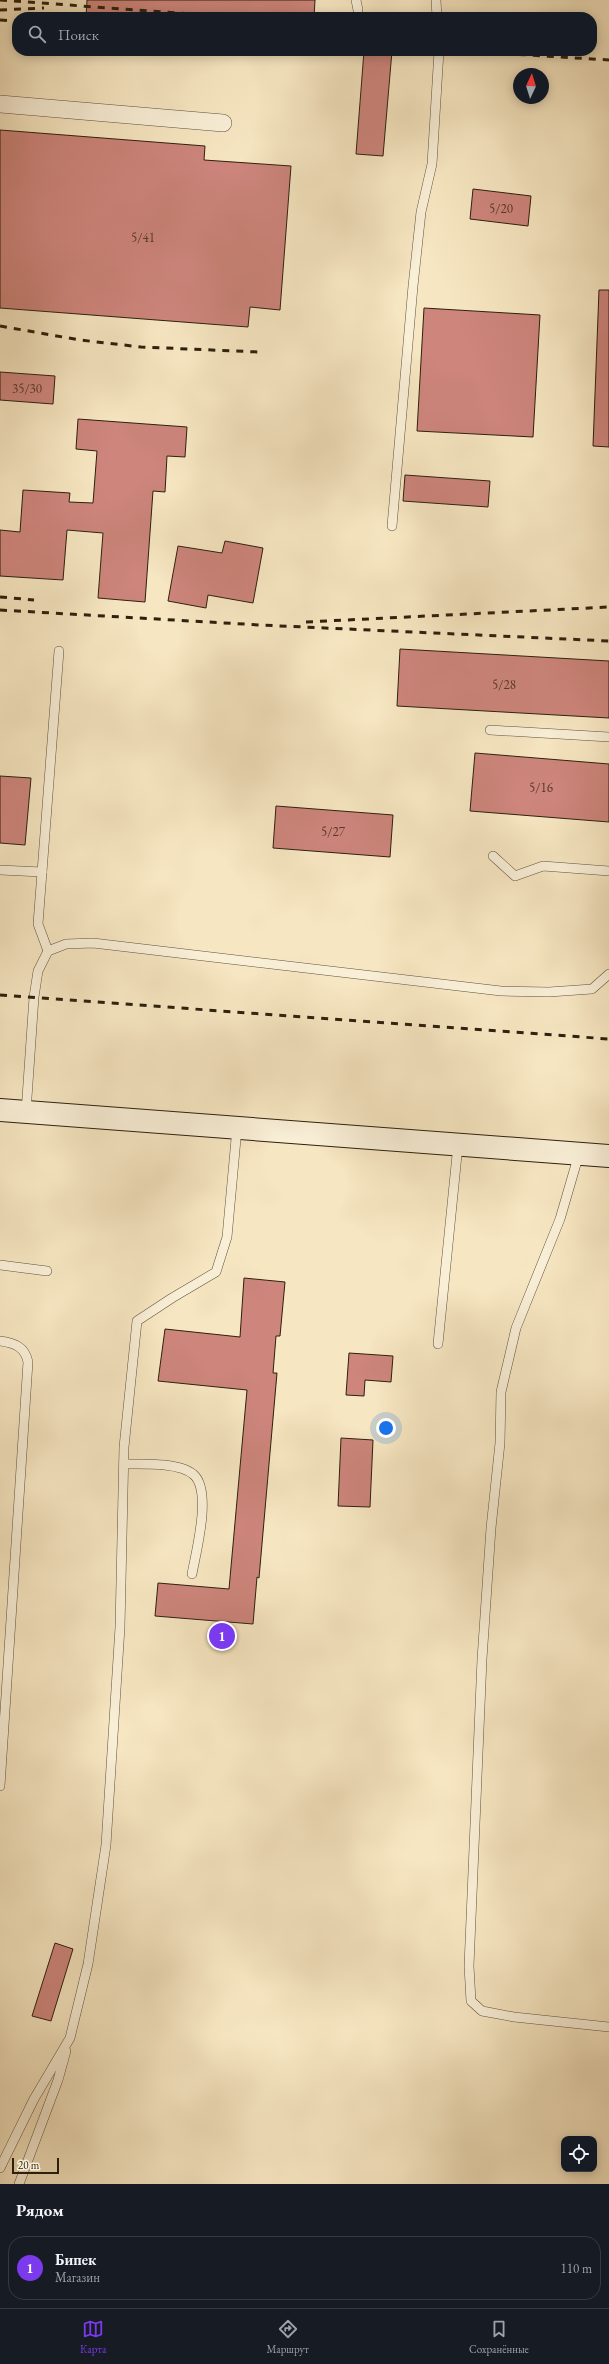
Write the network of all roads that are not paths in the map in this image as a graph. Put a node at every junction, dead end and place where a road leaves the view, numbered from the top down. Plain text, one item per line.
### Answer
1 (356, 0) edge
2 (436, 0) edge
3 (358, 10) dead end
4 (437, 12) edge
5 (439, 56) edge
6 (0, 104) edge
7 (223, 123) dead end
8 (392, 526) dead end
9 (59, 652) dead end
10 (490, 730) dead end
11 (609, 738) edge
12 (493, 856) dead end
13 (0, 870) edge
14 (609, 871) edge
15 (42, 872) junction
16 (48, 951) junction
17 (609, 974) edge
18 (0, 1110) edge
19 (26, 1112) junction
20 (237, 1128) junction
21 (458, 1145) junction
22 (580, 1154) junction
23 (609, 1156) edge
24 (0, 1265) edge
25 (47, 1271) dead end
26 (0, 1341) edge
27 (438, 1344) dead end
28 (124, 1464) junction
29 (192, 1574) dead end
30 (0, 1786) edge
31 (609, 2027) edge
32 (70, 2038) junction
33 (0, 2168) edge
34 (19, 2184) edge

1 - 3 lane
2 - 4 lane
5 - 8 lane
6 - 7 street
9 - 15 lane
10 - 11 lane
12 - 14 lane
13 - 15 lane
15 - 16 lane
16 - 17 lane
16 - 19 lane
18 - 19 main road
19 - 20 main road
20 - 21 main road
20 - 28 lane
21 - 22 main road
21 - 27 lane
22 - 23 main road
22 - 31 lane
24 - 25 lane
26 - 30 lane
28 - 29 lane
28 - 32 lane
32 - 33 lane
32 - 34 lane

